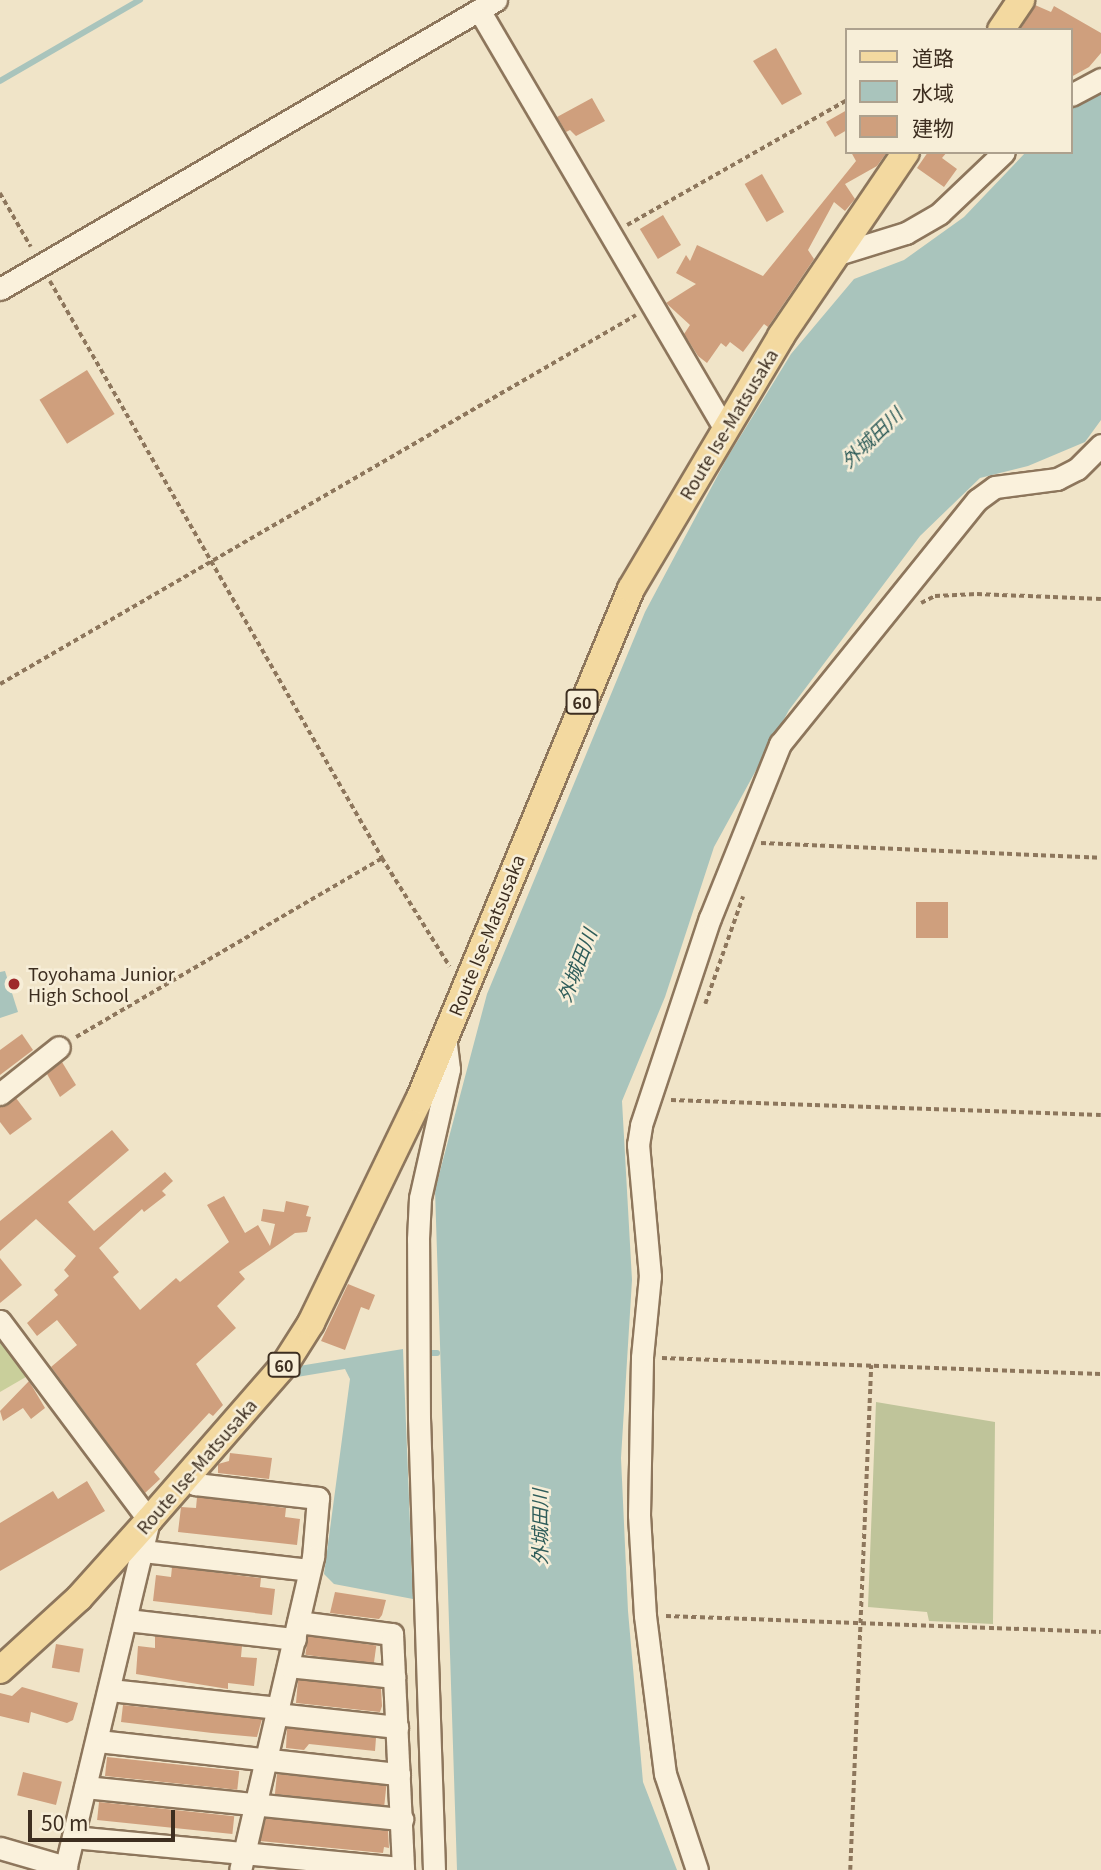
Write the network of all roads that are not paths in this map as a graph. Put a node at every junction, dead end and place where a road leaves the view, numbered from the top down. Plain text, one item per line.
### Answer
1 (1021, 0) edge
2 (488, 5) edge
3 (1002, 28) edge
4 (1101, 79) edge
5 (1073, 94) edge
6 (905, 154) edge
7 (1002, 154) edge
8 (838, 254) junction
9 (0, 289) edge
10 (724, 427) junction
11 (1101, 444) edge
12 (444, 1038) junction
13 (59, 1047) road end
14 (0, 1094) edge
15 (0, 1321) edge
16 (186, 1478) junction
17 (149, 1520) junction
18 (143, 1551) junction
19 (309, 1570) junction
20 (127, 1620) junction
21 (296, 1631) junction
22 (288, 1666) junction
23 (0, 1670) edge
24 (394, 1677) junction
25 (110, 1690) junction
26 (277, 1711) junction
27 (397, 1727) junction
28 (97, 1741) junction
29 (264, 1760) junction
30 (400, 1774) junction
31 (85, 1787) junction
32 (253, 1806) junction
33 (402, 1819) junction
34 (73, 1837) junction
35 (0, 1848) edge
36 (242, 1861) edge
37 (65, 1868) edge
38 (403, 1869) edge
39 (435, 1870) edge
40 (697, 1870) edge

1 - 3 main road
2 - 9 street
2 - 10 street
4 - 5 street
6 - 8 main road, Route Ise-Matsusaka / 60
7 - 8 street
8 - 10 main road, Route Ise-Matsusaka / 60
10 - 12 main road, Route Ise-Matsusaka / 60
11 - 40 street
12 - 16 main road, Route Ise-Matsusaka / 60
12 - 39 street
13 - 14 street
15 - 17 street
16 - 17 main road, Route Ise-Matsusaka / 60
16 - 19 street
17 - 18 street
17 - 23 main road, Route Ise-Matsusaka / 60
18 - 19 street
18 - 20 street
19 - 21 street
20 - 21 street
20 - 25 street
21 - 22 street
21 - 24 street
22 - 24 street
22 - 26 street
24 - 27 street
25 - 26 street
25 - 28 street
26 - 27 street
26 - 29 street
27 - 30 street
28 - 29 street
28 - 31 street
29 - 30 street
29 - 32 street
30 - 33 street
31 - 32 street
31 - 34 street
32 - 33 street
32 - 36 street
33 - 38 street
34 - 36 street
34 - 37 street
35 - 37 street
36 - 38 street

